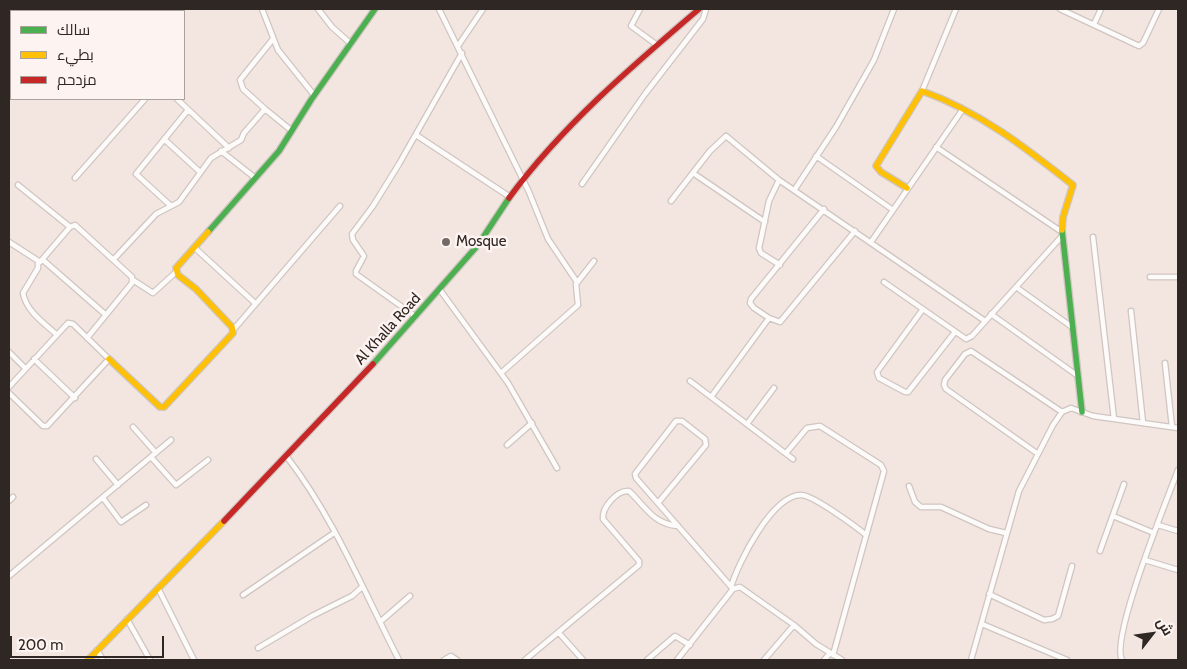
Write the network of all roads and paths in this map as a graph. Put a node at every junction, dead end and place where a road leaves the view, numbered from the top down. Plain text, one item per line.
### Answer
1 (262, 9) edge
2 (318, 9) edge
3 (375, 9) edge
4 (439, 9) edge
5 (484, 9) edge
6 (640, 9) edge
7 (699, 9) edge
8 (706, 9) edge
9 (894, 9) edge
10 (956, 9) edge
11 (1063, 9) edge
12 (1101, 9) edge
13 (1159, 9) edge
14 (1094, 24) junction
15 (273, 39) junction
16 (350, 43) junction
17 (657, 45) junction
18 (458, 46) junction
19 (462, 53) junction
20 (922, 91) junction
21 (314, 95) junction
22 (144, 100) edge
23 (178, 100) edge
24 (265, 109) junction
25 (963, 109) junction
26 (188, 110) junction
27 (292, 131) junction
28 (416, 135) junction
29 (164, 139) junction
30 (936, 147) junction
31 (229, 148) junction
32 (221, 151) junction
33 (816, 156) junction
34 (200, 172) junction
35 (693, 173) junction
36 (254, 177) junction
37 (75, 178) dead end
38 (522, 179) junction
39 (779, 180) junction
40 (582, 184) dead end
41 (18, 185) dead end
42 (907, 188) junction
43 (795, 189) junction
44 (510, 197) junction
45 (670, 201) dead end
46 (171, 206) junction
47 (340, 206) dead end
48 (824, 209) junction
49 (893, 210) junction
50 (764, 222) junction
51 (70, 227) junction
52 (855, 231) junction
53 (1062, 234) junction
54 (1093, 237) dead end
55 (9, 242) edge
56 (871, 242) junction
57 (195, 248) junction
58 (114, 259) junction
59 (41, 261) junction
60 (594, 261) dead end
61 (780, 265) junction
62 (176, 272) junction
63 (1150, 277) dead end
64 (1178, 277) edge
65 (133, 280) junction
66 (577, 282) junction
67 (884, 282) dead end
68 (1016, 287) junction
69 (440, 290) junction
70 (256, 304) junction
71 (923, 309) junction
72 (1131, 311) dead end
73 (991, 314) junction
74 (106, 315) junction
75 (415, 316) junction
76 (769, 318) junction
77 (985, 321) junction
78 (1072, 327) junction
79 (234, 329) junction
80 (955, 332) junction
81 (56, 334) junction
82 (87, 338) junction
83 (9, 352) edge
84 (34, 359) junction
85 (110, 359) junction
86 (1165, 363) dead end
87 (25, 368) junction
88 (501, 373) junction
89 (1078, 376) junction
90 (690, 381) dead end
91 (9, 387) edge
92 (774, 388) dead end
93 (9, 393) edge
94 (711, 397) junction
95 (75, 398) junction
96 (1062, 412) junction
97 (1082, 412) junction
98 (1114, 419) junction
99 (1143, 422) junction
100 (532, 424) junction
101 (747, 424) junction
102 (133, 427) dead end
103 (1172, 427) junction
104 (1178, 428) edge
105 (171, 440) dead end
106 (507, 444) dead end
107 (156, 453) junction
108 (786, 453) junction
109 (1038, 454) junction
110 (151, 457) junction
111 (287, 458) junction
112 (96, 459) dead end
113 (793, 459) dead end
114 (208, 460) dead end
115 (557, 468) dead end
116 (1178, 470) edge
117 (1124, 484) dead end
118 (118, 485) junction
119 (909, 486) dead end
120 (1171, 489) junction
121 (1178, 490) edge
122 (13, 497) dead end
123 (103, 498) junction
124 (9, 501) edge
125 (658, 504) junction
126 (146, 505) dead end
127 (1112, 516) junction
128 (678, 526) junction
129 (1158, 526) junction
130 (1178, 531) edge
131 (334, 533) junction
132 (1006, 533) junction
133 (1154, 533) junction
134 (866, 535) junction
135 (1100, 551) dead end
136 (1145, 560) junction
137 (1072, 566) dead end
138 (1178, 570) edge
139 (9, 576) edge
140 (158, 587) junction
141 (362, 587) junction
142 (732, 588) junction
143 (989, 594) junction
144 (243, 595) dead end
145 (410, 596) dead end
146 (127, 619) junction
147 (380, 622) junction
148 (982, 624) junction
149 (794, 625) junction
150 (559, 633) junction
151 (690, 645) junction
152 (258, 648) dead end
153 (98, 650) junction
154 (832, 654) junction
155 (88, 660) edge
156 (102, 660) edge
157 (150, 660) edge
158 (194, 660) edge
159 (399, 660) edge
160 (444, 660) edge
161 (457, 660) edge
162 (525, 660) edge
163 (583, 660) edge
164 (648, 660) edge
165 (677, 660) edge
166 (764, 660) edge
167 (824, 660) edge
168 (842, 660) edge
169 (971, 660) edge
170 (1067, 660) edge
171 (1121, 660) edge

1 - 15 street
2 - 16 street
3 - 16 street
4 - 18 street
5 - 18 street
6 - 17 street
7 - 17 street, Al Khalla Road
8 - 40 street
9 - 33 street
10 - 20 street
11 - 14 street
12 - 14 street
13 - 14 street
15 - 21 street
15 - 24 street
16 - 21 street
17 - 38 street, Al Khalla Road
18 - 19 street
19 - 28 street
19 - 38 street
20 - 25 street
20 - 42 street
21 - 27 street
22 - 37 street
23 - 26 street
24 - 27 street
24 - 31 street
25 - 30 street
25 - 53 street
26 - 29 street
26 - 31 street
27 - 36 street
28 - 44 street
28 - 75 street
29 - 34 street
29 - 46 street
30 - 42 street
30 - 53 street
31 - 32 street
32 - 34 street
32 - 36 street
33 - 43 street
33 - 49 street
34 - 46 street
35 - 39 street
35 - 45 street
35 - 50 street
36 - 57 street
38 - 44 street, Al Khalla Road
38 - 66 street
39 - 43 street
39 - 50 street
41 - 51 street
42 - 49 street
43 - 48 street
44 - 69 street, Al Khalla Road
46 - 58 street
47 - 70 street
48 - 52 street
48 - 61 street
49 - 56 street
50 - 61 street
51 - 58 street
51 - 59 street
52 - 56 street
52 - 76 street
53 - 68 street
53 - 78 street
54 - 98 street
55 - 59 street
56 - 77 street
57 - 62 street
57 - 70 street
58 - 65 street
59 - 74 street
59 - 81 street
60 - 66 street
61 - 76 street
62 - 65 street
62 - 79 street
63 - 64 street
65 - 74 street
66 - 88 street
67 - 71 street
68 - 73 street
68 - 78 street
69 - 75 street, Al Khalla Road
69 - 88 street
70 - 79 street
71 - 80 street
71 - 80 street
72 - 99 street
73 - 77 street
73 - 89 street
74 - 82 street
75 - 111 street, Al Khalla Road
76 - 94 street
77 - 80 street
78 - 89 street
79 - 85 street
81 - 82 street
81 - 84 street
82 - 85 street
83 - 87 street
84 - 87 street
84 - 95 street
85 - 95 street
86 - 103 street
87 - 91 street
88 - 100 street
89 - 97 street
90 - 94 street
92 - 101 street
93 - 95 street
94 - 101 street
96 - 97 street
96 - 109 street
96 - 109 street
97 - 98 street
98 - 99 street
99 - 103 street
100 - 106 street
100 - 115 street
101 - 108 street
102 - 107 street
103 - 104 street
105 - 107 street
107 - 110 street
108 - 113 street
108 - 134 street
109 - 132 street
110 - 114 street
110 - 118 street
111 - 131 street
111 - 140 street, Al Khalla Road
112 - 118 street
116 - 120 street
117 - 127 street
118 - 123 street
119 - 132 street
120 - 121 street
120 - 129 street
122 - 124 street
123 - 126 street
123 - 139 street
125 - 125 street
125 - 128 street
127 - 133 street
127 - 135 street
128 - 142 street
128 - 150 street
129 - 130 street
129 - 133 street
131 - 141 street
131 - 144 street
132 - 143 street
133 - 136 street
134 - 142 street
134 - 154 street
136 - 138 street
136 - 171 street
137 - 143 street
140 - 146 street, Al Khalla Road
140 - 158 street
141 - 147 street
141 - 152 street
142 - 149 street
142 - 151 street
143 - 148 street
145 - 147 street
146 - 153 street, Al Khalla Road
146 - 157 street
147 - 159 street
148 - 169 street
148 - 170 street
149 - 154 street
149 - 166 street
150 - 162 street
150 - 163 street
151 - 164 street
151 - 165 street
153 - 155 street, Al Khalla Road
153 - 156 street
154 - 167 street
154 - 168 street
160 - 161 street

